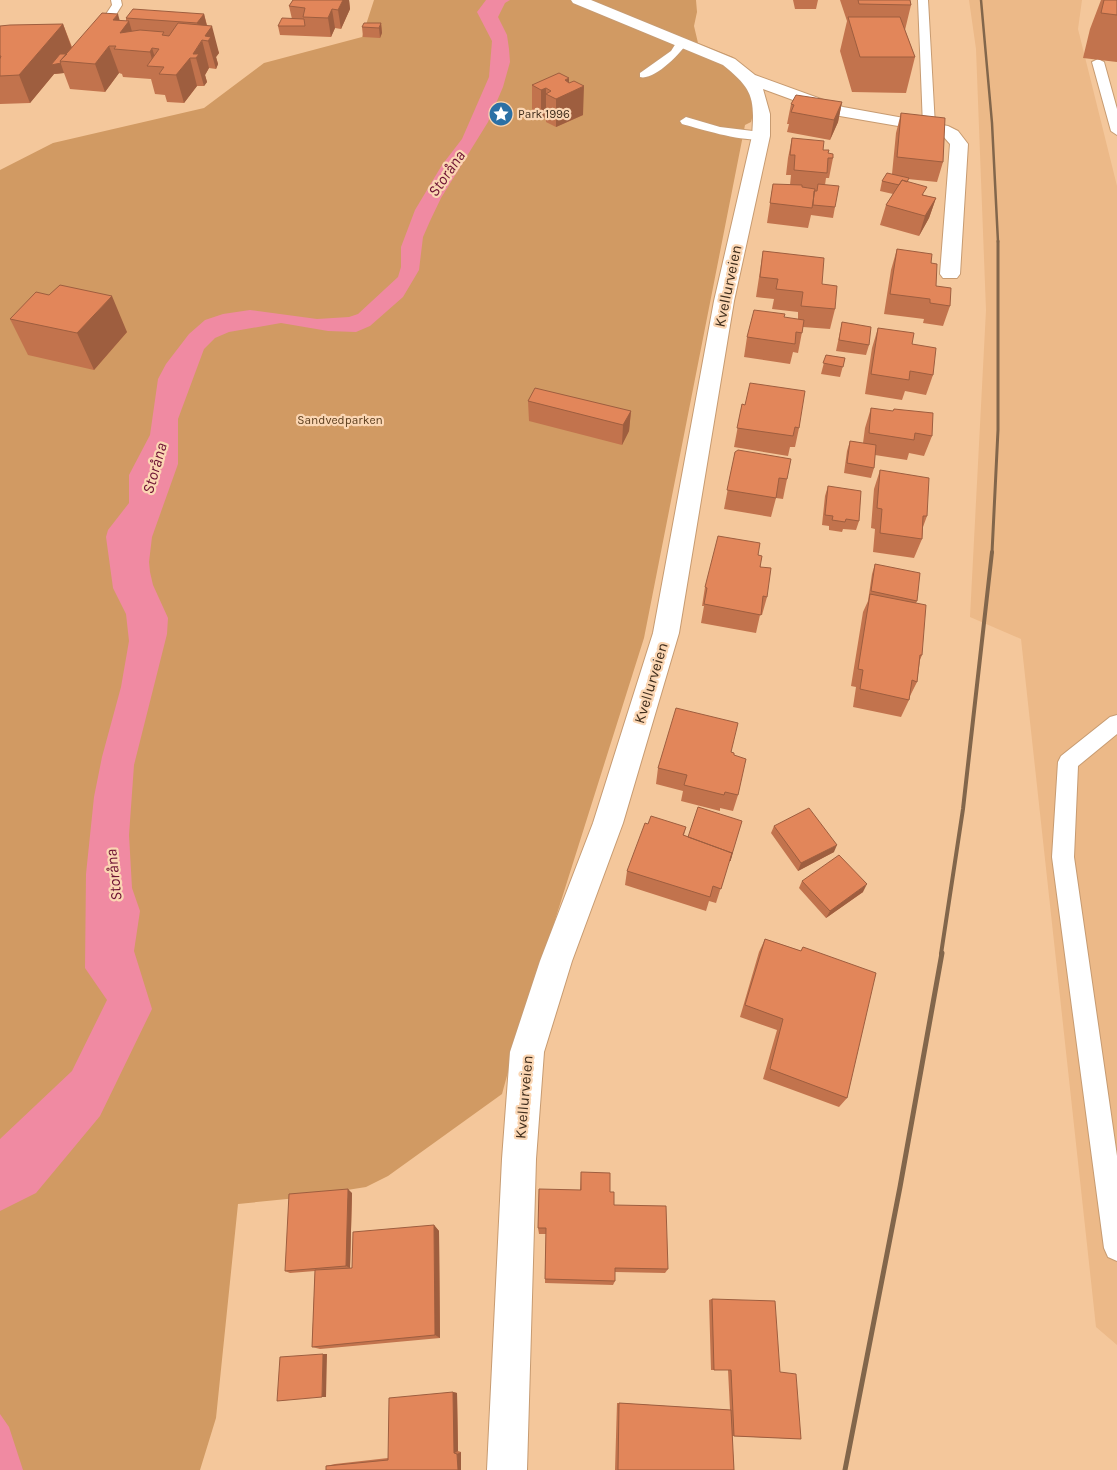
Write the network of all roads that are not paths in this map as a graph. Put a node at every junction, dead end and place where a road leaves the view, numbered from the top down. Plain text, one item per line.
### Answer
1 (116, 0) edge
2 (578, 0) edge
3 (923, 0) edge
4 (682, 42) junction
5 (87, 49) edge
6 (1098, 62) dead end
7 (644, 75) dead end
8 (749, 78) junction
9 (686, 121) dead end
10 (928, 126) junction
11 (1117, 131) edge
12 (761, 136) junction
13 (950, 274) dead end
14 (1117, 723) edge
15 (1117, 1248) edge
16 (507, 1470) edge

1 - 5 lane
2 - 4 street, Kvellurveien
3 - 10 lane
4 - 7 lane
4 - 8 street, Kvellurveien
6 - 11 lane
8 - 10 street
8 - 12 street, Kvellurveien
9 - 12 lane
10 - 13 street
12 - 16 street, Kvellurveien
14 - 15 lane

